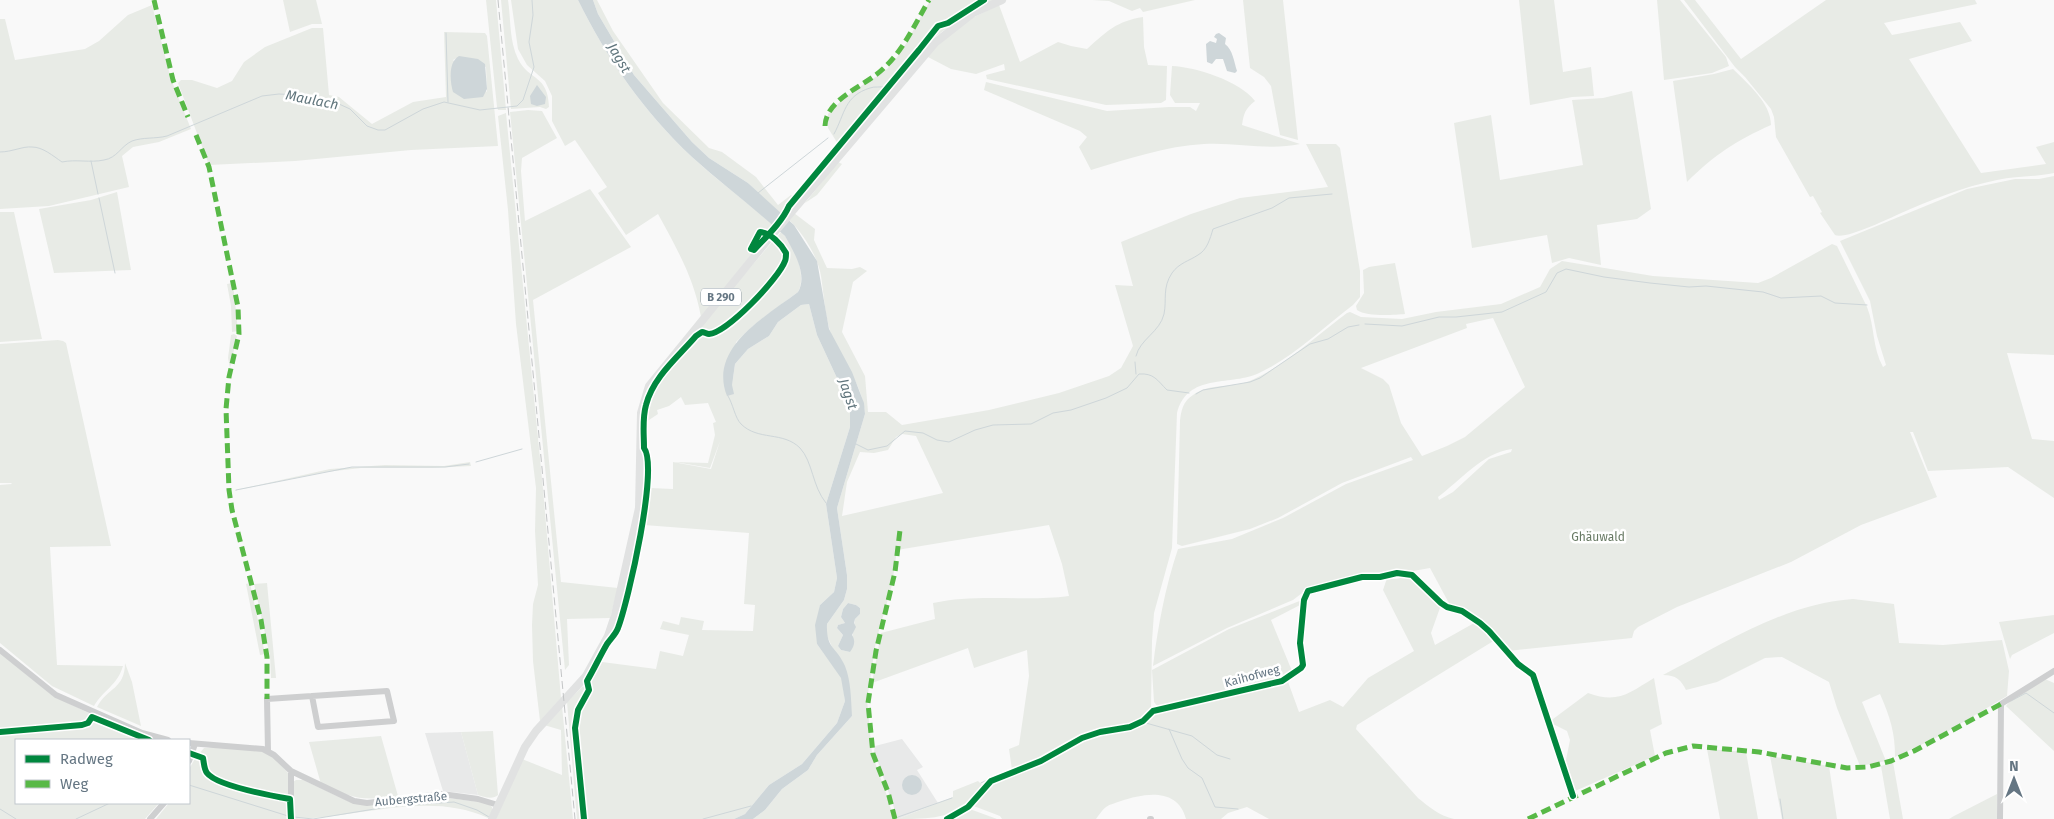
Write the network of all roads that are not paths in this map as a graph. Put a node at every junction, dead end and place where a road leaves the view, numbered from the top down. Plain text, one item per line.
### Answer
1 (1002, 0) edge
2 (0, 650) edge
3 (2054, 671) edge
4 (312, 696) junction
5 (164, 739) edge
6 (192, 744) edge
7 (268, 751) junction
8 (291, 771) junction
9 (1573, 796) dead end
10 (163, 804) edge
11 (498, 805) junction
12 (150, 819) edge
13 (291, 819) edge
14 (492, 819) edge
15 (947, 819) edge
16 (2000, 819) edge

1 - 11 main road, B 290
2 - 5 street
3 - 16 street
4 - 4 street
4 - 7 street
6 - 7 street
7 - 8 street, Aubergstraße
8 - 11 street, Aubergstraße
8 - 13 street
9 - 15 street, Kaihofweg
10 - 12 street
11 - 14 main road, B 290

